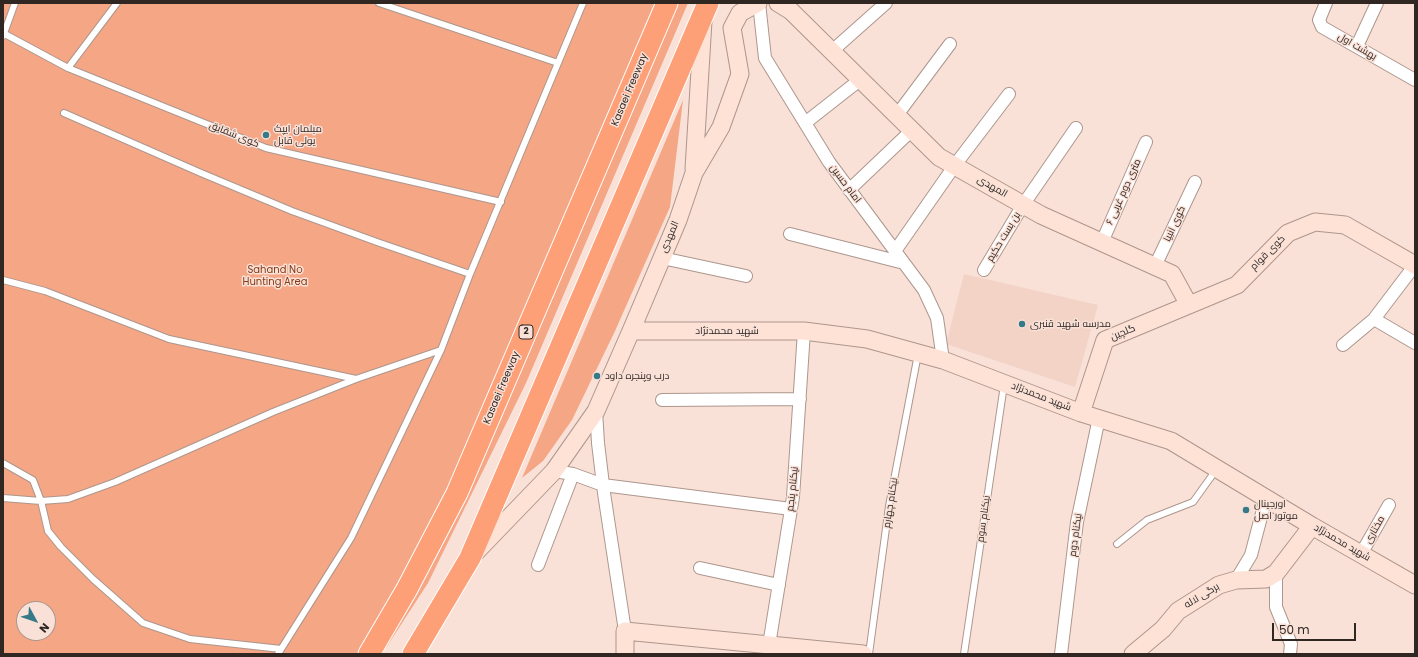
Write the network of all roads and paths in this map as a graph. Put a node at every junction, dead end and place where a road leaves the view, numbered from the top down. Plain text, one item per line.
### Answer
1 (15, 3) edge
2 (117, 3) edge
3 (379, 3) edge
4 (583, 3) edge
5 (666, 3) edge
6 (758, 3) edge
7 (778, 3) edge
8 (886, 3) edge
9 (1326, 3) edge
10 (1377, 3) edge
11 (706, 8) edge
12 (3, 34) edge
13 (950, 44) dead end
14 (1357, 46) junction
15 (832, 51) junction
16 (558, 63) junction
17 (68, 68) junction
18 (861, 79) junction
19 (1415, 80) edge
20 (1009, 94) dead end
21 (64, 113) dead end
22 (897, 115) junction
23 (805, 123) junction
24 (1076, 128) dead end
25 (912, 130) junction
26 (1146, 142) dead end
27 (955, 165) junction
28 (694, 173) junction
29 (1195, 182) dead end
30 (849, 190) junction
31 (500, 202) junction
32 (1023, 204) junction
33 (790, 234) dead end
34 (1102, 242) junction
35 (895, 250) junction
36 (662, 258) junction
37 (904, 263) junction
38 (1415, 265) edge
39 (1155, 266) junction
40 (984, 270) dead end
41 (470, 274) junction
42 (746, 276) dead end
43 (3, 280) edge
44 (1189, 305) junction
45 (1374, 319) junction
46 (631, 331) junction
47 (804, 331) junction
48 (1415, 343) edge
49 (1342, 345) dead end
50 (440, 350) junction
51 (918, 353) junction
52 (943, 360) junction
53 (356, 379) junction
54 (1004, 383) junction
55 (800, 399) junction
56 (662, 400) dead end
57 (596, 411) junction
58 (1081, 413) junction
59 (1099, 418) junction
60 (3, 463) edge
61 (1217, 469) junction
62 (554, 471) junction
63 (573, 474) junction
64 (603, 484) junction
65 (3, 498) edge
66 (1266, 498) junction
67 (41, 502) junction
68 (1389, 505) dead end
69 (792, 509) junction
70 (1312, 526) junction
71 (1117, 544) dead end
72 (1361, 554) junction
73 (470, 558) junction
74 (538, 565) dead end
75 (700, 568) dead end
76 (1276, 573) junction
77 (1236, 580) junction
78 (779, 585) junction
79 (1415, 585) edge
80 (625, 631) junction
81 (769, 645) junction
82 (280, 652) edge
83 (369, 654) edge
84 (413, 654) edge
85 (626, 654) edge
86 (863, 654) edge
87 (869, 654) edge
88 (964, 654) edge
89 (1061, 654) edge
90 (1133, 654) edge
91 (1290, 654) edge

1 - 12 lane
2 - 17 lane
3 - 16 lane
4 - 16 lane
5 - 83 highway, Kasaei Freeway / 2
6 - 23 street, امام حسین
6 - 28 street, المهدی
7 - 15 street, المهدی
8 - 15 street
9 - 14 street, بهشت اول
10 - 14 street
11 - 28 street
11 - 73 highway
12 - 17 lane, کوی شقایق
13 - 22 street
14 - 19 street, بهشت اول
15 - 18 street, المهدی
16 - 31 lane
17 - 31 lane, کوی شقایق
18 - 22 street, المهدی
18 - 23 street
20 - 27 street
21 - 41 lane
22 - 25 street, المهدی
23 - 30 street, امام حسین
24 - 32 street, بن بست حکیم
25 - 27 street, المهدی
25 - 30 street
26 - 34 street, ۶ متری دوم غربی
27 - 32 street, المهدی
27 - 35 street
28 - 36 street, المهدی
29 - 39 street, کوی انبیا
30 - 35 street, امام حسین
31 - 41 lane
32 - 34 street, المهدی
32 - 40 street, بن بست حکیم
33 - 37 street
34 - 39 street, المهدی
35 - 37 street, امام حسین
36 - 42 street
36 - 46 street, المهدی
37 - 52 street, امام حسین
38 - 44 street, کوی قوام
38 - 45 street
39 - 44 street, المهدی
41 - 50 lane
43 - 53 lane
44 - 58 street, گلچین
45 - 48 street
45 - 49 street
46 - 47 street, شهید محمدنژاد
46 - 57 street, المهدی
47 - 51 street, شهید محمدنژاد
47 - 55 street, نیکنام پنجم
50 - 53 lane
50 - 82 lane
51 - 52 street, شهید محمدنژاد
51 - 87 lane, نیکنام چهارم
52 - 54 street, شهید محمدنژاد
53 - 67 lane
54 - 58 street, شهید محمدنژاد
54 - 88 lane, نیکنام سوم
55 - 56 street
55 - 69 street, نیکنام پنجم
57 - 62 street, المهدی
57 - 64 street
58 - 59 street, شهید محمدنژاد
59 - 61 street, شهید محمدنژاد
59 - 89 street, نیکنام دوم
60 - 67 lane
61 - 66 street, شهید محمدنژاد
61 - 71 lane
62 - 63 street
62 - 73 street, المهدی
63 - 64 street
63 - 74 street
64 - 69 street
64 - 80 street
65 - 67 lane
66 - 70 street, شهید محمدنژاد
66 - 77 street
67 - 82 lane
68 - 72 street, مختاری
69 - 78 street, نیکنام پنجم
70 - 72 street, شهید محمدنژاد
70 - 76 street
72 - 79 street, شهید محمدنژاد
73 - 84 highway
75 - 78 street
76 - 77 street, برگی لاله
76 - 91 street
77 - 90 street, برگی لاله
78 - 81 street, نیکنام پنجم
80 - 81 street
80 - 85 street
81 - 86 street

